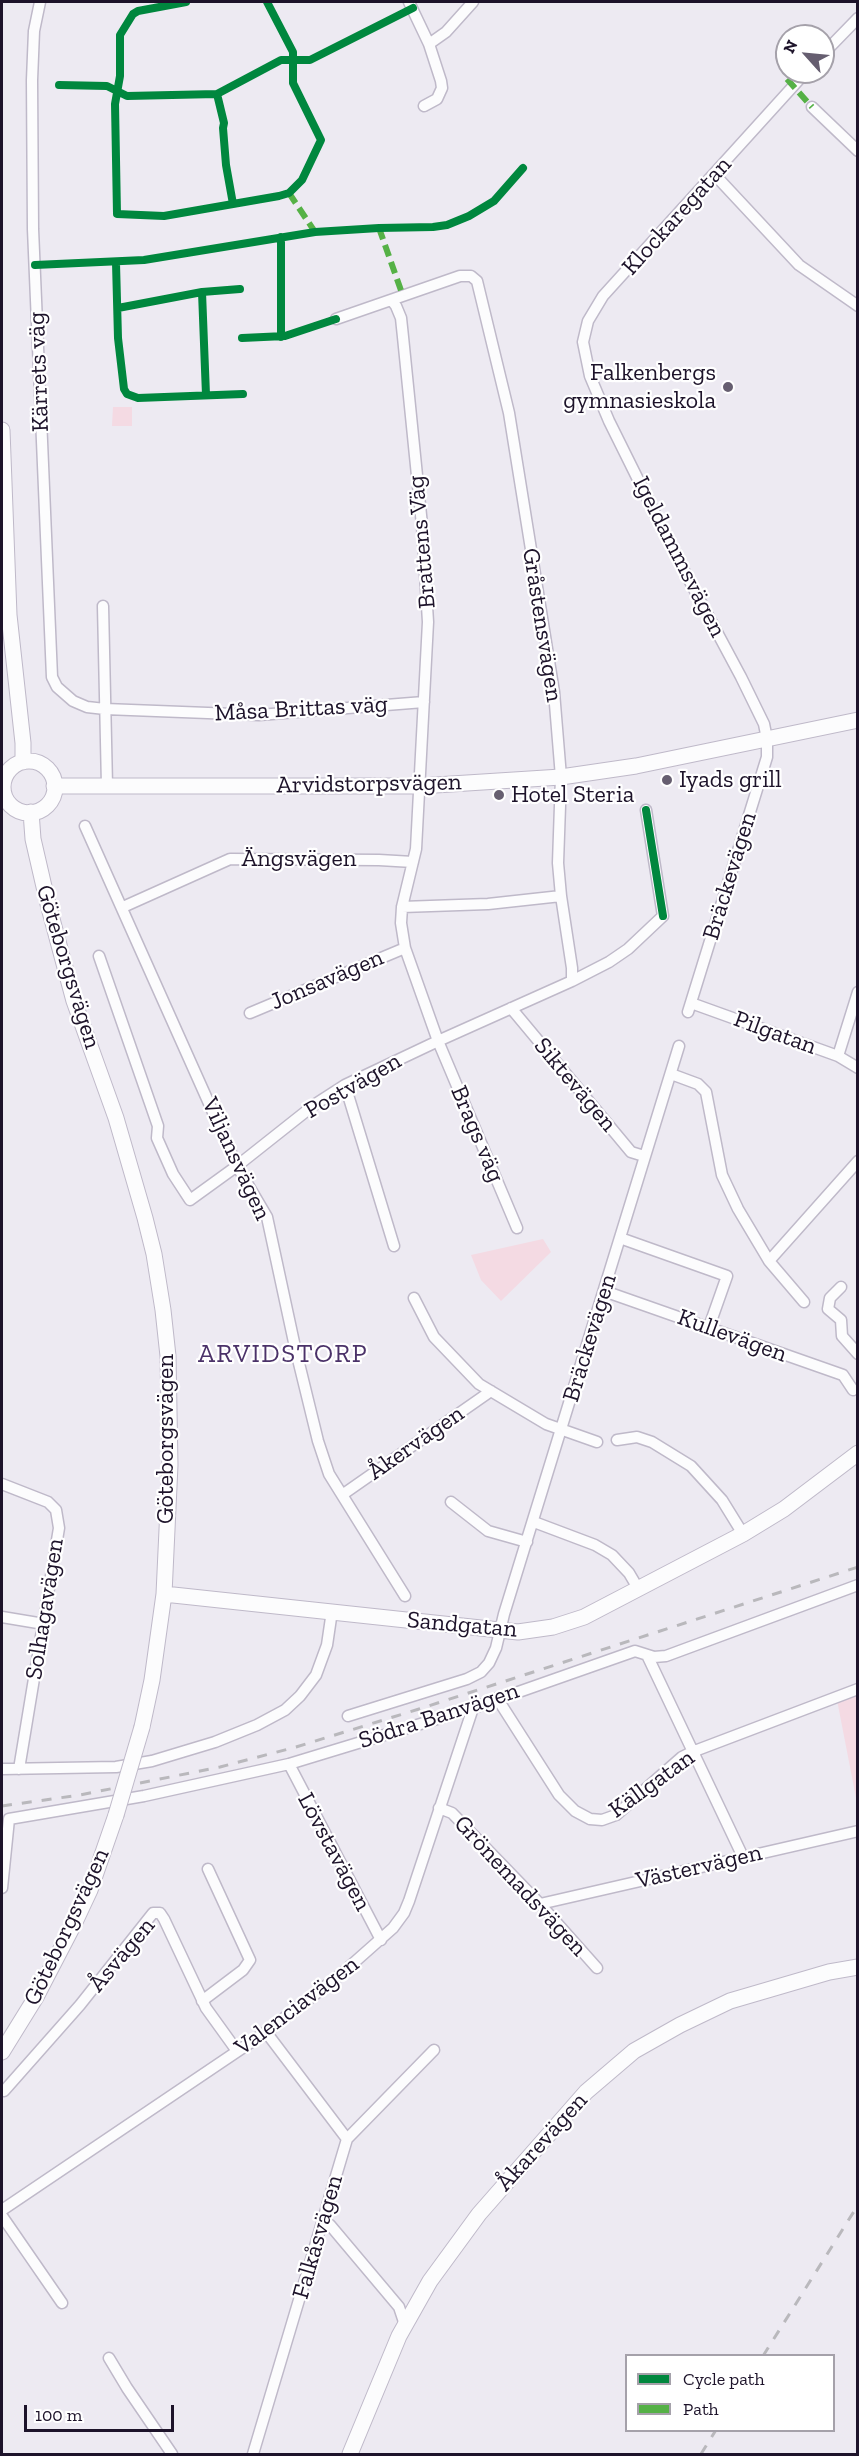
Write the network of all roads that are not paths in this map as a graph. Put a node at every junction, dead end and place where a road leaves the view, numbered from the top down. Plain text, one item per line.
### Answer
1 (40, 2) edge
2 (410, 2) edge
3 (473, 2) edge
4 (858, 18) edge
5 (835, 42) edge
6 (429, 44) junction
7 (795, 84) edge
8 (424, 106) dead end
9 (812, 107) dead end
10 (858, 151) edge
11 (715, 175) junction
12 (392, 301) junction
13 (858, 306) edge
14 (336, 319) dead end
15 (590, 376) joint
16 (2, 430) edge
17 (103, 606) dead end
18 (424, 702) junction
19 (105, 709) junction
20 (858, 720) edge
21 (767, 739) junction
22 (23, 762) junction
23 (561, 777) junction
24 (54, 786) junction
25 (107, 786) junction
26 (420, 786) junction
27 (2, 791) edge
28 (646, 810) dead end
29 (31, 812) junction
30 (85, 826) dead end
31 (413, 862) junction
32 (561, 896) junction
33 (123, 907) junction
34 (402, 907) junction
35 (405, 948) junction
36 (99, 956) dead end
37 (572, 981) junction
38 (858, 992) edge
39 (511, 1008) junction
40 (689, 1008) joint
41 (250, 1013) dead end
42 (438, 1041) junction
43 (679, 1046) dead end
44 (838, 1056) junction
45 (858, 1068) edge
46 (671, 1074) junction
47 (345, 1085) junction
48 (644, 1156) junction
49 (237, 1166) junction
50 (855, 1168) edge
51 (517, 1228) dead end
52 (620, 1238) junction
53 (394, 1246) dead end
54 (769, 1261) junction
55 (841, 1287) dead end
56 (604, 1291) junction
57 (414, 1298) dead end
58 (804, 1302) dead end
59 (709, 1327) junction
60 (858, 1354) edge
61 (853, 1390) dead end
62 (491, 1391) junction
63 (562, 1431) junction
64 (617, 1440) dead end
65 (597, 1442) dead end
66 (858, 1453) edge
67 (2, 1484) edge
68 (342, 1495) junction
69 (451, 1502) dead end
70 (534, 1522) junction
71 (743, 1534) junction
72 (527, 1542) junction
73 (858, 1585) edge
74 (639, 1590) junction
75 (164, 1594) junction
76 (405, 1596) dead end
77 (332, 1611) junction
78 (2, 1617) edge
79 (44, 1624) junction
80 (500, 1630) junction
81 (647, 1655) junction
82 (858, 1689) edge
83 (497, 1698) junction
84 (473, 1708) junction
85 (348, 1716) dead end
86 (692, 1752) junction
87 (289, 1764) junction
88 (2, 1769) edge
89 (18, 1769) junction
90 (439, 1808) junction
91 (5, 1820) edge
92 (858, 1831) edge
93 (743, 1857) junction
94 (208, 1869) dead end
95 (2, 1888) edge
96 (540, 1904) junction
97 (381, 1940) junction
98 (858, 1967) edge
99 (597, 1968) dead end
100 (202, 2001) junction
101 (266, 2032) junction
102 (434, 2050) dead end
103 (237, 2051) junction
104 (2, 2052) edge
105 (4, 2091) dead end
106 (347, 2139) junction
107 (2, 2210) edge
108 (2, 2216) edge
109 (323, 2222) junction
110 (62, 2303) dead end
111 (405, 2325) junction
112 (109, 2358) dead end
113 (172, 2454) edge
114 (252, 2454) edge
115 (350, 2454) edge

1 - 19 street, Kärrets väg
2 - 6 street
3 - 6 street
4 - 5 street
6 - 8 street
7 - 11 street, Klockaregatan
9 - 10 street
11 - 13 street
11 - 15 street, Klockaregatan
12 - 14 street
12 - 18 street, Brattens Väg
12 - 23 street, Gråstensvägen
15 - 21 street, Igeldammsvägen
16 - 22 main road
17 - 19 street
18 - 19 street, Måsa Brittas väg
18 - 26 street, Brattens Väg
19 - 25 street
20 - 21 main road, Arvidstorpsvägen
21 - 23 main road, Arvidstorpsvägen
21 - 40 street, Bräckevägen
22 - 24 main road
22 - 27 main road
23 - 26 main road, Arvidstorpsvägen
23 - 32 street, Gråstensvägen
24 - 25 main road, Arvidstorpsvägen
24 - 29 main road
25 - 26 main road, Arvidstorpsvägen
26 - 31 street
27 - 29 main road
28 - 37 street, Postvägen
29 - 75 main road, Göteborgsvägen
30 - 33 street, Viljansvägen
31 - 33 street, Ängsvägen
31 - 34 street
32 - 34 street
32 - 37 street, Gråstensvägen
33 - 49 street, Viljansvägen
34 - 35 street
35 - 41 street, Jonsavägen
35 - 42 street
36 - 49 street, Postvägen
37 - 39 street, Postvägen
38 - 44 street
39 - 42 street, Postvägen
39 - 48 street, Siktevägen
40 - 44 street, Pilgatan
42 - 47 street, Postvägen
42 - 51 street, Brags väg
43 - 46 street, Bräckevägen
44 - 45 street, Pilgatan
46 - 48 street, Bräckevägen
46 - 54 street
47 - 49 street, Postvägen
47 - 53 street
48 - 52 street, Bräckevägen
49 - 68 street, Viljansvägen
50 - 54 street
52 - 56 street, Bräckevägen
52 - 59 street
54 - 58 street
55 - 60 street
56 - 59 street, Kullevägen
56 - 63 street, Bräckevägen
57 - 62 street
59 - 61 street, Kullevägen
62 - 63 street
62 - 68 street, Åkervägen
63 - 65 street
63 - 70 street, Bräckevägen
64 - 71 street
66 - 71 main road, Sandgatan
67 - 79 street, Solhagavägen
68 - 76 street, Viljansvägen
69 - 72 street
70 - 72 street, Bräckevägen
70 - 74 street
71 - 74 main road, Sandgatan
72 - 80 street, Bräckevägen
73 - 81 street, Södra Banvägen
74 - 80 main road, Sandgatan
75 - 77 main road, Sandgatan
75 - 104 main road, Göteborgsvägen, bridge
77 - 80 main road, Sandgatan
77 - 89 street
78 - 79 street
79 - 89 street, Solhagavägen
80 - 85 street, Bräckevägen
81 - 83 street, Södra Banvägen
81 - 86 street
82 - 86 street, Källgatan
83 - 84 street, Södra Banvägen
83 - 86 street, Källgatan
84 - 87 street, Södra Banvägen
84 - 90 street, Valenciavägen
86 - 93 street
87 - 91 street, Södra Banvägen
87 - 97 street, Lövstavägen
88 - 89 street
90 - 96 street, Grönemadsvägen
90 - 97 street, Valenciavägen
91 - 95 street, Södra Banvägen
92 - 93 street, Västervägen
93 - 96 street, Västervägen
94 - 100 street
96 - 99 street, Grönemadsvägen
97 - 101 street, Valenciavägen
98 - 111 main road, Åkarevägen
100 - 103 street, Åsvägen
100 - 105 street, Åsvägen
101 - 103 street, Valenciavägen
101 - 106 street
102 - 106 street, Falkåsvägen
103 - 107 street, Valenciavägen
106 - 109 street, Falkåsvägen
108 - 110 street
109 - 111 street
109 - 114 street, Falkåsvägen
111 - 115 main road, Åkarevägen
112 - 113 street

